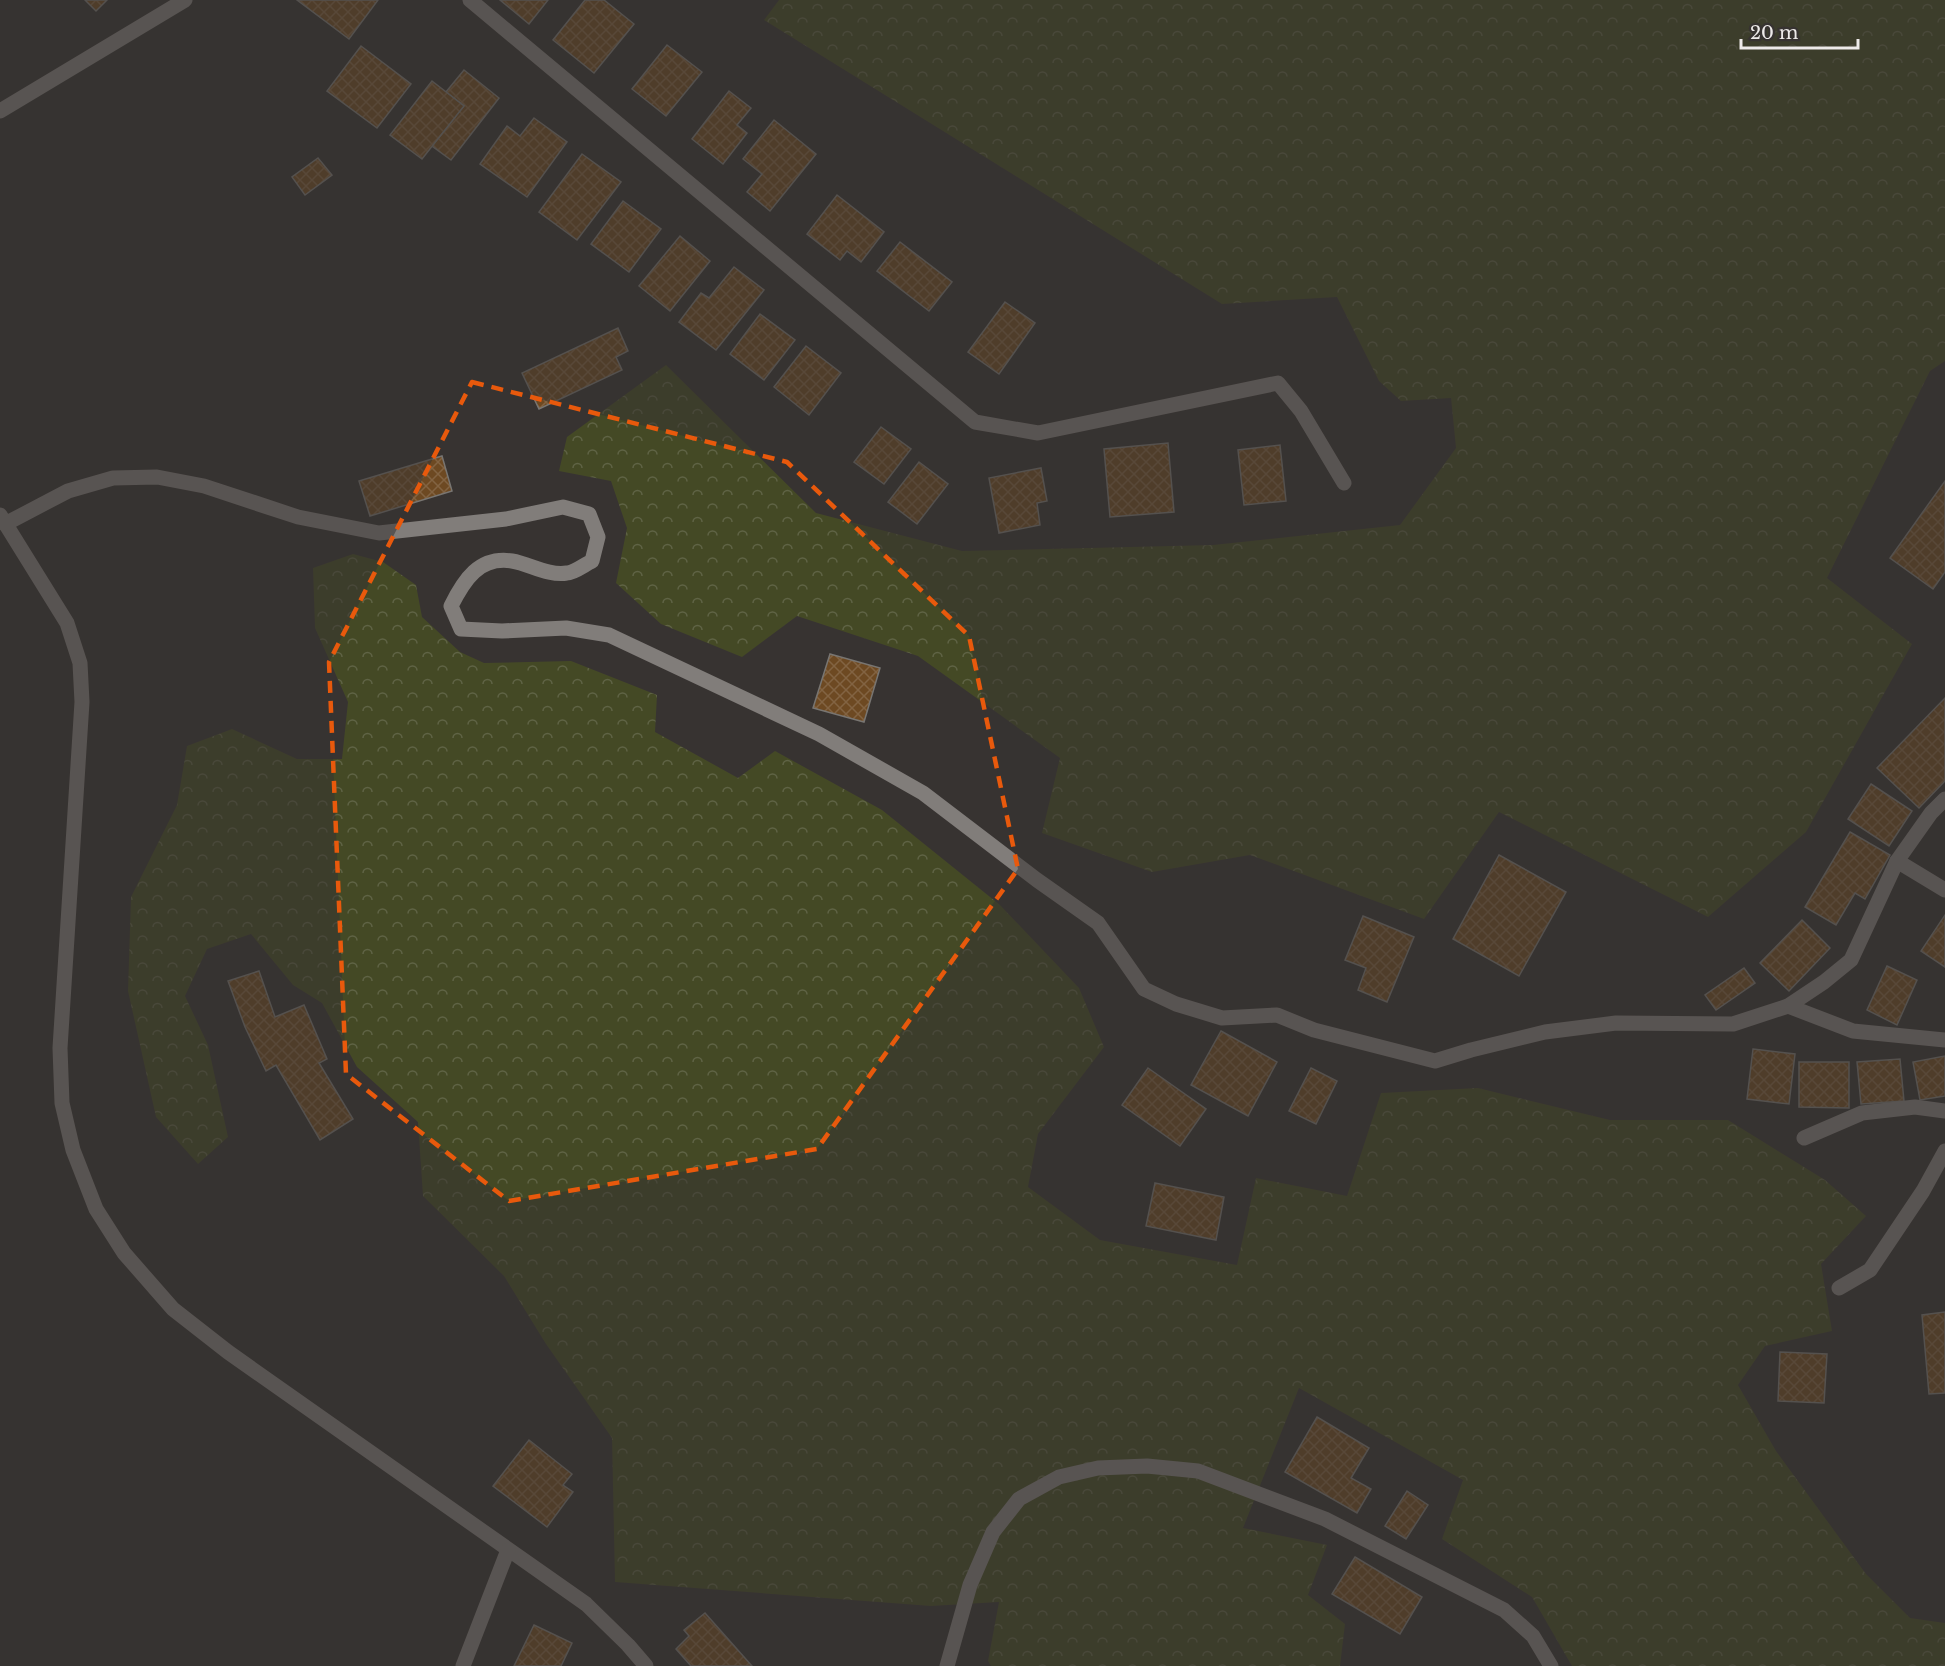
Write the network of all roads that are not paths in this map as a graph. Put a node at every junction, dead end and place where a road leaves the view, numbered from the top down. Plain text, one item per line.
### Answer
1 (185, 0) edge
2 (470, 0) edge
3 (0, 111) edge
4 (1344, 483) dead end
5 (3, 520) edge
6 (1945, 799) edge
7 (1897, 861) junction
8 (1945, 890) edge
9 (1788, 1006) junction
10 (1945, 1040) edge
11 (1945, 1111) edge
12 (1804, 1138) dead end
13 (1945, 1151) edge
14 (1839, 1288) dead end
15 (508, 1550) junction
16 (463, 1666) edge
17 (646, 1666) edge
18 (946, 1666) edge
19 (1551, 1666) edge

1 - 3 street
2 - 4 street
5 - 9 street
5 - 15 street
6 - 7 street
7 - 8 street
7 - 9 street
9 - 10 street
11 - 12 street
13 - 14 street
15 - 16 street
15 - 17 street
18 - 19 street

